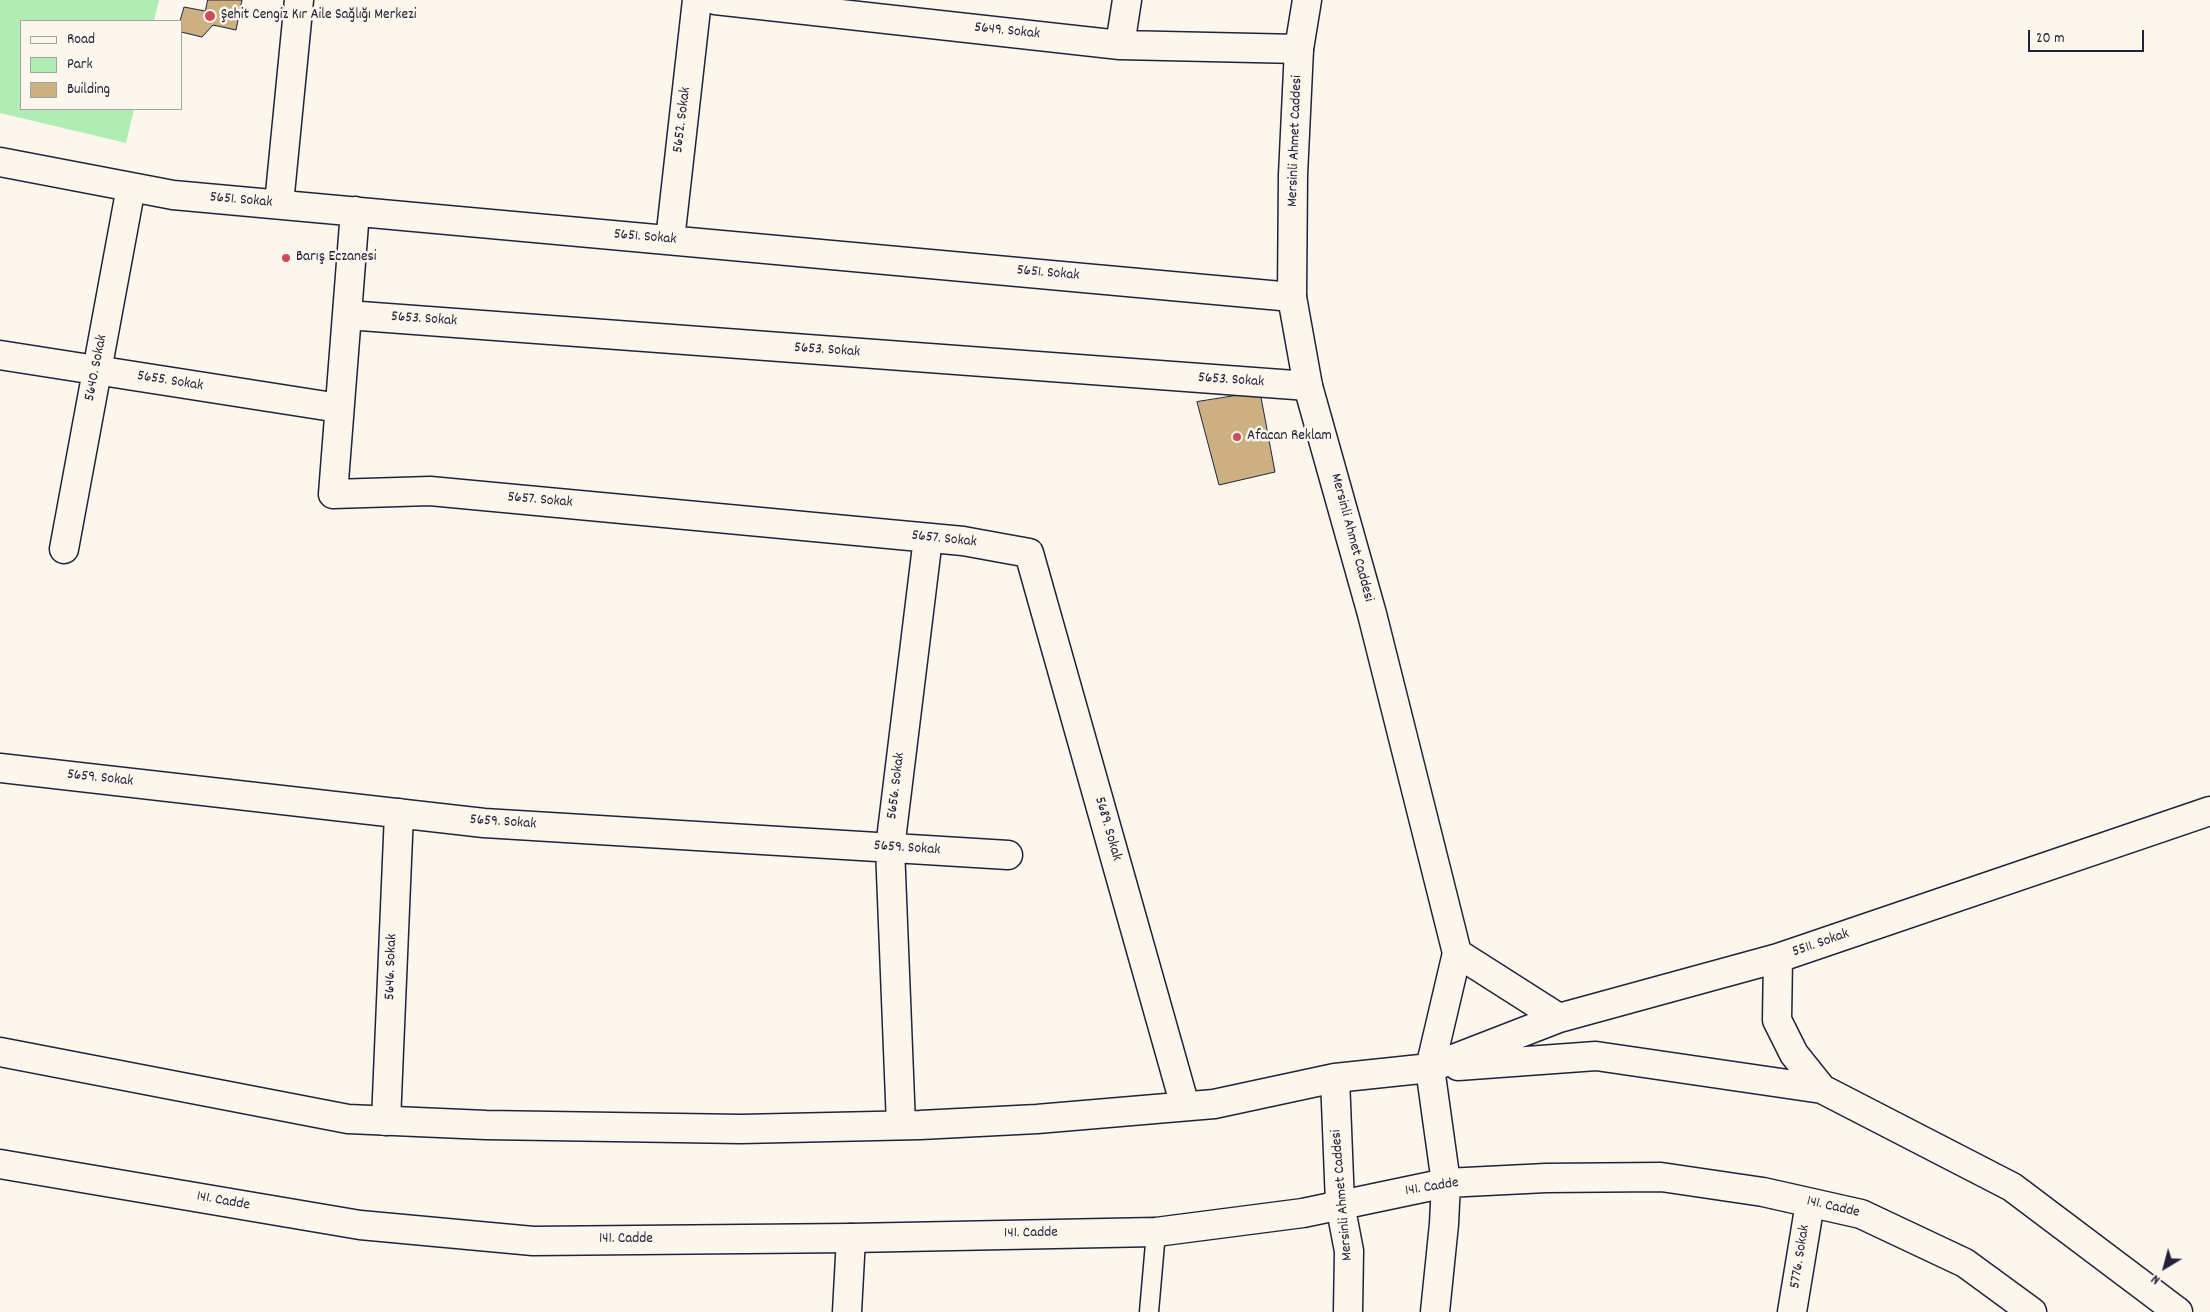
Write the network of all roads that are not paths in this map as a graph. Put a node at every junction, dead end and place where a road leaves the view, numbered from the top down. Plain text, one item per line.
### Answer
1 (299, 0) edge
2 (697, 0) edge
3 (715, 0) edge
4 (1127, 0) edge
5 (1307, 0) edge
6 (898, 10) edge
7 (1120, 45) junction
8 (1300, 48) junction
9 (0, 162) edge
10 (131, 187) junction
11 (279, 204) junction
12 (355, 211) junction
13 (670, 240) junction
14 (1292, 297) junction
15 (347, 315) junction
16 (0, 356) edge
17 (96, 370) junction
18 (1308, 386) junction
19 (340, 408) junction
20 (928, 538) junction
21 (64, 549) dead end
22 (1029, 553) joint
23 (0, 768) edge
24 (2210, 811) edge
25 (398, 813) junction
26 (890, 848) junction
27 (1008, 855) dead end
28 (1457, 953) junction
29 (1778, 958) junction
30 (1559, 1018) junction
31 (0, 1052) edge
32 (1430, 1068) junction
33 (1335, 1078) junction
34 (1822, 1089) junction
35 (1184, 1106) junction
36 (386, 1121) junction
37 (901, 1125) junction
38 (0, 1164) edge
39 (1446, 1183) junction
40 (1810, 1203) junction
41 (1340, 1204) junction
42 (1156, 1232) junction
43 (851, 1238) junction
44 (848, 1312) edge
45 (1149, 1312) edge
46 (1348, 1312) edge
47 (1435, 1312) edge
48 (1792, 1312) edge
49 (2032, 1312) edge
50 (2178, 1312) edge

1 - 11 street
2 - 13 street, 5652. Sokak
3 - 6 street, 5649. Sokak
4 - 7 street
5 - 8 street, Mersinli Ahmet Caddesi
6 - 7 street, 5649. Sokak
7 - 8 street, 5649. Sokak
8 - 14 street, Mersinli Ahmet Caddesi
9 - 10 street, 5651. Sokak
10 - 11 street, 5651. Sokak
10 - 17 street, 5640. Sokak
11 - 12 street, 5651. Sokak
12 - 13 street, 5651. Sokak
12 - 15 street, 5657. Sokak
13 - 14 street, 5651. Sokak
14 - 18 street, Mersinli Ahmet Caddesi
15 - 18 street, 5653. Sokak
15 - 19 street, 5657. Sokak
16 - 17 street, 5655. Sokak
17 - 19 street, 5655. Sokak
17 - 21 street, 5640. Sokak
18 - 28 street, Mersinli Ahmet Caddesi
19 - 20 street, 5657. Sokak
20 - 22 street, 5657. Sokak
20 - 26 street, 5656. Sokak
22 - 35 street, 5689. Sokak
23 - 25 street, 5659. Sokak
24 - 29 street, 5511. Sokak
25 - 26 street, 5659. Sokak
25 - 36 street, 5646. Sokak
26 - 27 street, 5659. Sokak
26 - 37 street, 5656. Sokak
28 - 30 street
28 - 32 street, Mersinli Ahmet Caddesi
29 - 30 street, 5511. Sokak
29 - 34 street
30 - 32 street, 5511. Sokak
31 - 36 street
32 - 33 street
32 - 34 street
32 - 39 street
33 - 35 street
33 - 41 street, Mersinli Ahmet Caddesi
34 - 50 street
35 - 37 street
36 - 37 street
38 - 43 street, 141. Cadde
39 - 40 street, 141. Cadde
39 - 41 street, 141. Cadde
39 - 47 street
40 - 48 street, 5776. Sokak
40 - 49 street, 141. Cadde
41 - 42 street, 141. Cadde
41 - 46 street, Mersinli Ahmet Caddesi
42 - 43 street, 141. Cadde
42 - 45 lane
43 - 44 street

